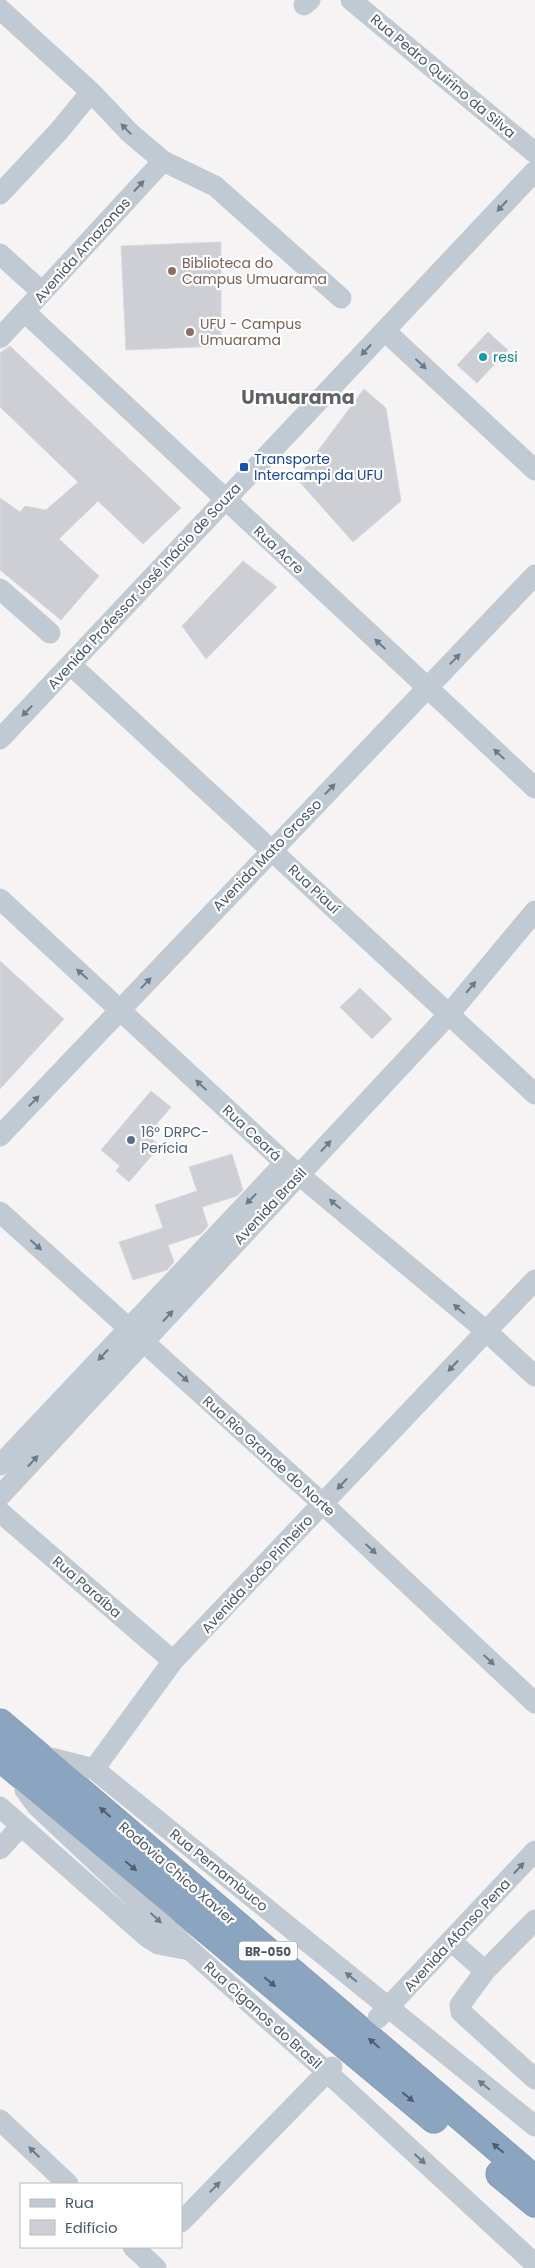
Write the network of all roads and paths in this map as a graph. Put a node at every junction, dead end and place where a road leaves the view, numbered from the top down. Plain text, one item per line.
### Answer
1 (351, 0) edge
2 (0, 9) edge
3 (91, 92) junction
4 (535, 153) edge
5 (163, 161) junction
6 (535, 171) edge
7 (0, 194) edge
8 (0, 254) edge
9 (42, 292) junction
10 (341, 298) dead end
11 (25, 312) junction
12 (385, 331) junction
13 (0, 338) edge
14 (535, 470) edge
15 (225, 500) junction
16 (535, 575) edge
17 (0, 589) edge
18 (50, 632) dead end
19 (71, 665) junction
20 (427, 688) junction
21 (0, 739) edge
22 (535, 788) edge
23 (272, 850) junction
24 (0, 899) edge
25 (535, 911) edge
26 (120, 1010) junction
27 (450, 1013) junction
28 (535, 1094) edge
29 (0, 1136) edge
30 (292, 1169) junction
31 (0, 1212) edge
32 (535, 1280) edge
33 (127, 1328) junction
34 (486, 1331) junction
35 (144, 1342) junction
36 (535, 1376) edge
37 (0, 1466) edge
38 (0, 1496) edge
39 (323, 1504) junction
40 (0, 1512) edge
41 (173, 1661) junction
42 (535, 1703) edge
43 (0, 1723) edge
44 (39, 1755) junction
45 (0, 1757) edge
46 (94, 1769) junction
47 (0, 1807) edge
48 (21, 1826) junction
49 (0, 1849) edge
50 (535, 1850) edge
51 (535, 1920) edge
52 (451, 1941) junction
53 (190, 1950) junction
54 (485, 1971) junction
55 (384, 2013) junction
56 (329, 2069) junction
57 (535, 2079) edge
58 (0, 2120) edge
59 (535, 2126) edge
60 (535, 2180) edge
61 (67, 2183) edge
62 (535, 2202) edge
63 (182, 2221) edge
64 (535, 2264) edge

1 - 4 street, Rua Pedro Quirino da Silva
2 - 3 street
5 -> 3 street
3 - 7 street
9 -> 5 street, Avenida Amazonas
5 - 10 street
6 -> 12 street, Avenida Professor José Inácio de Souza
8 - 9 street
9 - 11 street, Avenida Amazonas
11 - 13 street, Avenida Amazonas
11 - 15 street, Rua Acre
12 -> 14 street
12 -> 15 street, Avenida Professor José Inácio de Souza
15 - 19 street, Avenida Professor José Inácio de Souza
20 -> 15 street, Rua Acre
20 -> 16 street, Avenida Mato Grosso
17 - 18 street
19 -> 21 street, Avenida Professor José Inácio de Souza
19 - 23 street, Rua Piauí
22 -> 20 street, Rua Acre
23 -> 20 street, Avenida Mato Grosso
26 -> 23 street, Avenida Mato Grosso
23 - 27 street, Rua Piauí
26 -> 24 street, Rua Ceará
27 -> 25 street, Avenida Brasil
29 -> 26 street, Avenida Mato Grosso
30 -> 26 street, Rua Ceará
27 - 28 street, Rua Piauí
30 -> 27 street, Avenida Brasil
30 -> 33 street, Avenida Brasil
34 -> 30 street, Rua Ceará
35 -> 30 street, Avenida Brasil
31 -> 33 street, Rua Rio Grande do Norte
32 - 34 street, Avenida João Pinheiro
33 - 35 street, Rua Rio Grande do Norte
33 -> 37 street, Avenida Brasil
34 - 36 street, Rua Ceará
34 -> 39 street, Avenida João Pinheiro
38 -> 35 street, Avenida Brasil
35 -> 39 street, Rua Rio Grande do Norte
39 - 41 street, Avenida João Pinheiro
39 -> 42 street, Rua Rio Grande do Norte
40 - 41 street, Rua Paraíba
41 - 46 street, Avenida João Pinheiro
43 - 44 highway, Rodovia Chico Xavier / BR-050
44 - 46 street, Rua Pernambuco
60 -> 44 highway, Rodovia Chico Xavier / BR-050
45 -> 53 street, Rua Ciganos do Brasil
45 -> 62 highway, Rodovia Chico Xavier / BR-050
55 -> 46 street, Rua Pernambuco
47 - 48 street
48 - 49 street
48 - 53 street
52 -> 50 street, Avenida Afonso Pena
51 - 54 street
52 - 54 street
52 - 55 street, Avenida Afonso Pena
53 - 56 street, Rua Ciganos do Brasil
54 - 57 street
59 -> 55 street, Rua Pernambuco
63 -> 56 street
56 -> 64 street, Rua Ciganos do Brasil
61 -> 58 street

